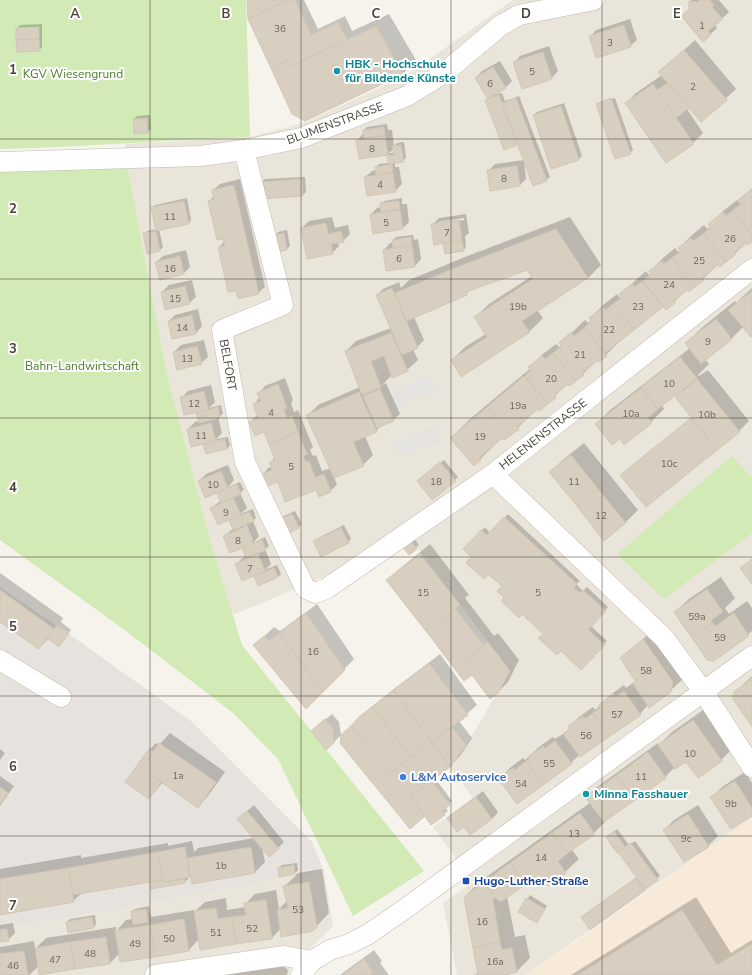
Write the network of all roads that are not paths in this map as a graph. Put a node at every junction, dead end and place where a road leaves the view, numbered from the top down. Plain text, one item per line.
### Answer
1 (594, 0) edge
2 (244, 150) junction
3 (0, 162) edge
4 (752, 268) edge
5 (493, 474) junction
6 (326, 589) joint
7 (752, 656) edge
8 (0, 660) edge
9 (704, 691) junction
10 (61, 696) dead end
11 (752, 767) edge
12 (307, 968) edge
13 (155, 975) edge

1 - 2 street, BLUMENSTRASSE
2 - 3 street, BLUMENSTRASSE
2 - 6 street, BELFORT
4 - 5 street, HELENENSTRASSE
5 - 6 street, HELENENSTRASSE
5 - 9 street
7 - 9 street
8 - 10 street
9 - 11 street
9 - 12 street
12 - 13 street

